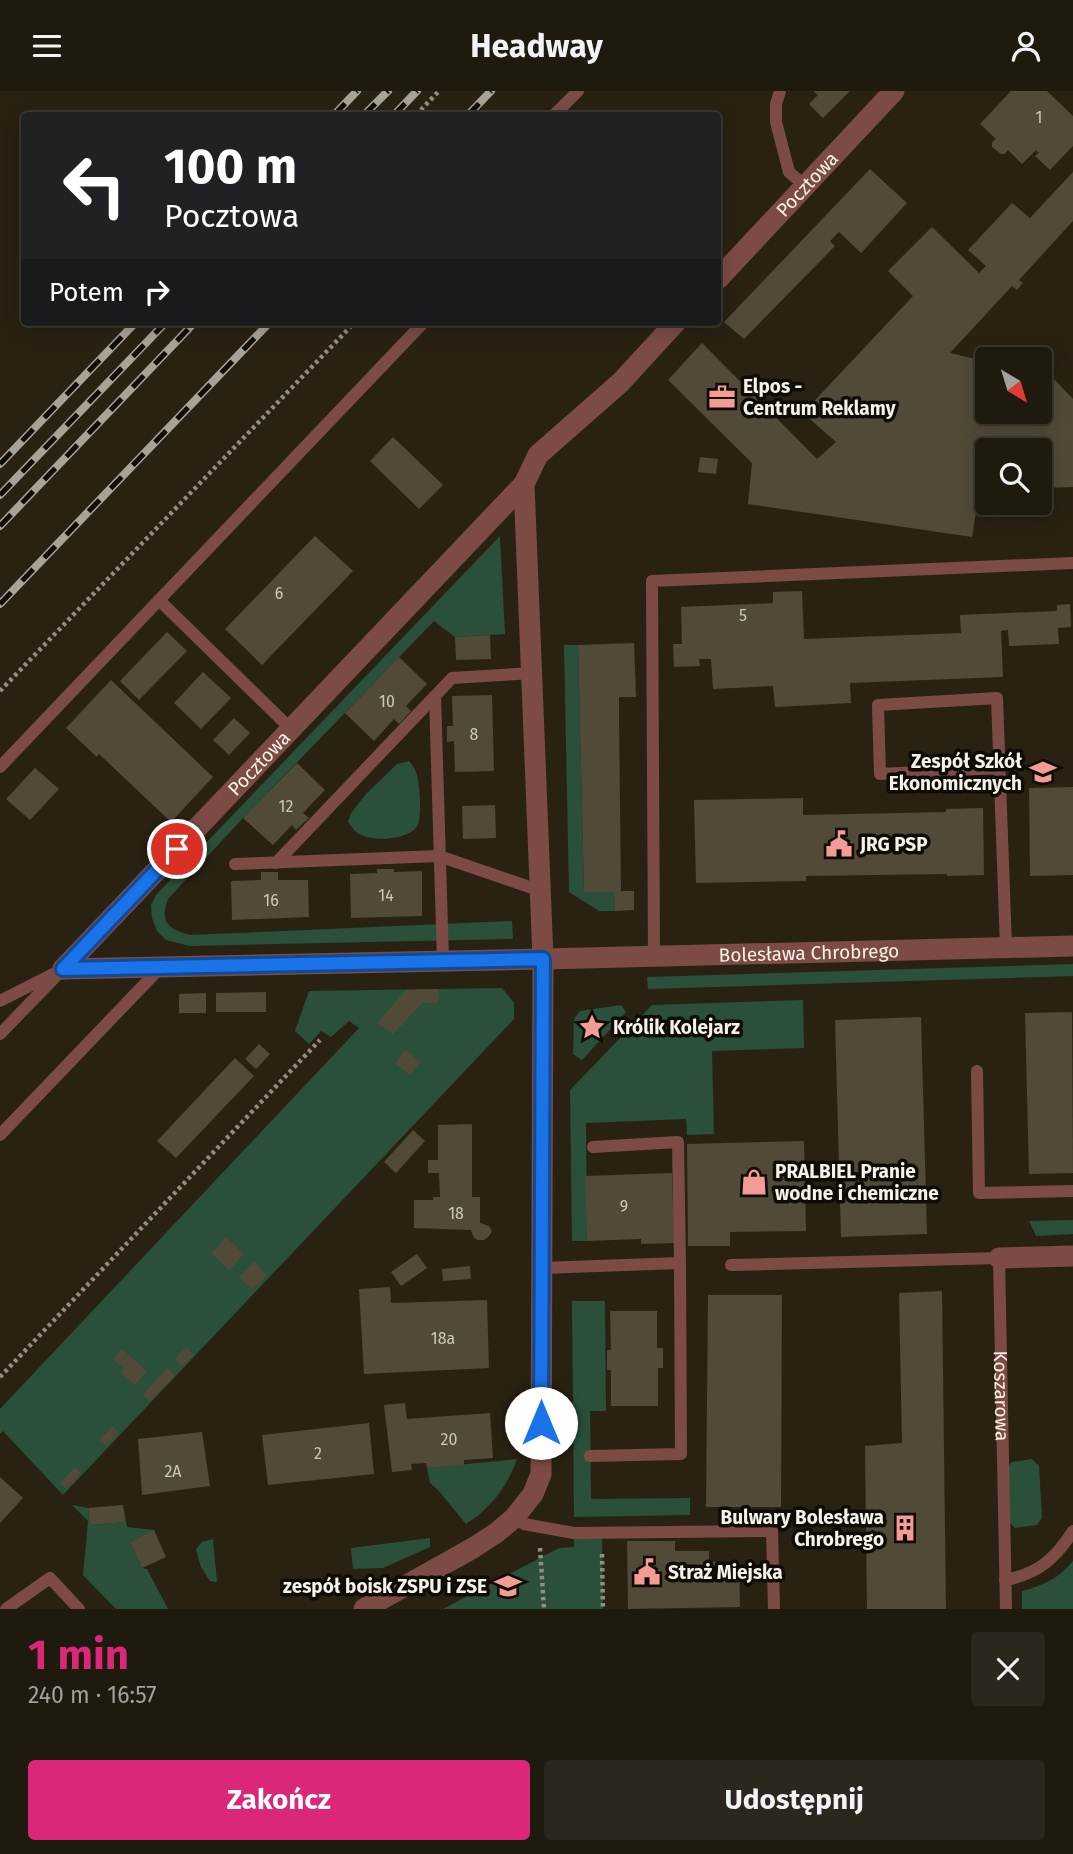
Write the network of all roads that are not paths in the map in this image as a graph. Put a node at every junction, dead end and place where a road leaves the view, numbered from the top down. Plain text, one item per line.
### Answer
1 (578, 91) edge
2 (780, 91) edge
3 (894, 91) edge
4 (557, 112) edge
5 (805, 186) junction
6 (721, 276) edge
7 (420, 326) edge
8 (672, 326) edge
9 (524, 484) junction
10 (1073, 563) edge
11 (159, 600) junction
12 (533, 673) junction
13 (435, 696) junction
14 (291, 729) junction
15 (0, 767) edge
16 (1000, 768) junction
17 (439, 856) junction
18 (276, 863) junction
19 (235, 864) dead end
20 (541, 891) junction
21 (1073, 946) edge
22 (1006, 947) junction
23 (654, 956) junction
24 (543, 959) junction
25 (443, 961) junction
26 (161, 967) junction
27 (63, 969) junction
28 (0, 1001) edge
29 (0, 1034) edge
30 (976, 1071) dead end
31 (0, 1135) edge
32 (593, 1147) dead end
33 (1073, 1191) edge
34 (1073, 1256) edge
35 (999, 1258) junction
36 (680, 1263) junction
37 (731, 1265) dead end
38 (542, 1268) junction
39 (590, 1456) dead end
40 (513, 1518) junction
41 (1073, 1531) edge
42 (1005, 1580) junction
43 (6, 1609) edge
44 (79, 1609) edge
45 (364, 1609) edge
46 (774, 1609) edge
47 (1006, 1609) edge

1 - 4 lane
2 - 5 lane
3 - 5 street, Pocztowa
5 - 6 street, Pocztowa
7 - 11 lane
8 - 9 street, Pocztowa
9 - 12 street
9 - 14 street, Pocztowa
10 - 23 lane
11 - 14 lane
11 - 15 lane
12 - 13 lane
12 - 20 street
13 - 17 lane
13 - 18 lane
14 - 27 street, Pocztowa
16 - 16 lane
16 - 22 lane
17 - 18 lane
17 - 20 lane
17 - 25 lane
18 - 19 lane
20 - 24 street
21 - 22 street, Bolesława Chrobrego
22 - 23 street, Bolesława Chrobrego
23 - 24 street, Bolesława Chrobrego
24 - 25 street
24 - 38 street
25 - 26 street
26 - 27 street
26 - 31 lane
27 - 28 lane
27 - 29 lane
30 - 33 lane
32 - 36 lane
34 - 35 street
35 - 37 lane
35 - 42 lane, Koszarowa
36 - 38 lane
36 - 39 lane
38 - 40 street
40 - 45 street
40 - 46 lane
41 - 42 lane
42 - 47 lane, Koszarowa
43 - 44 lane

